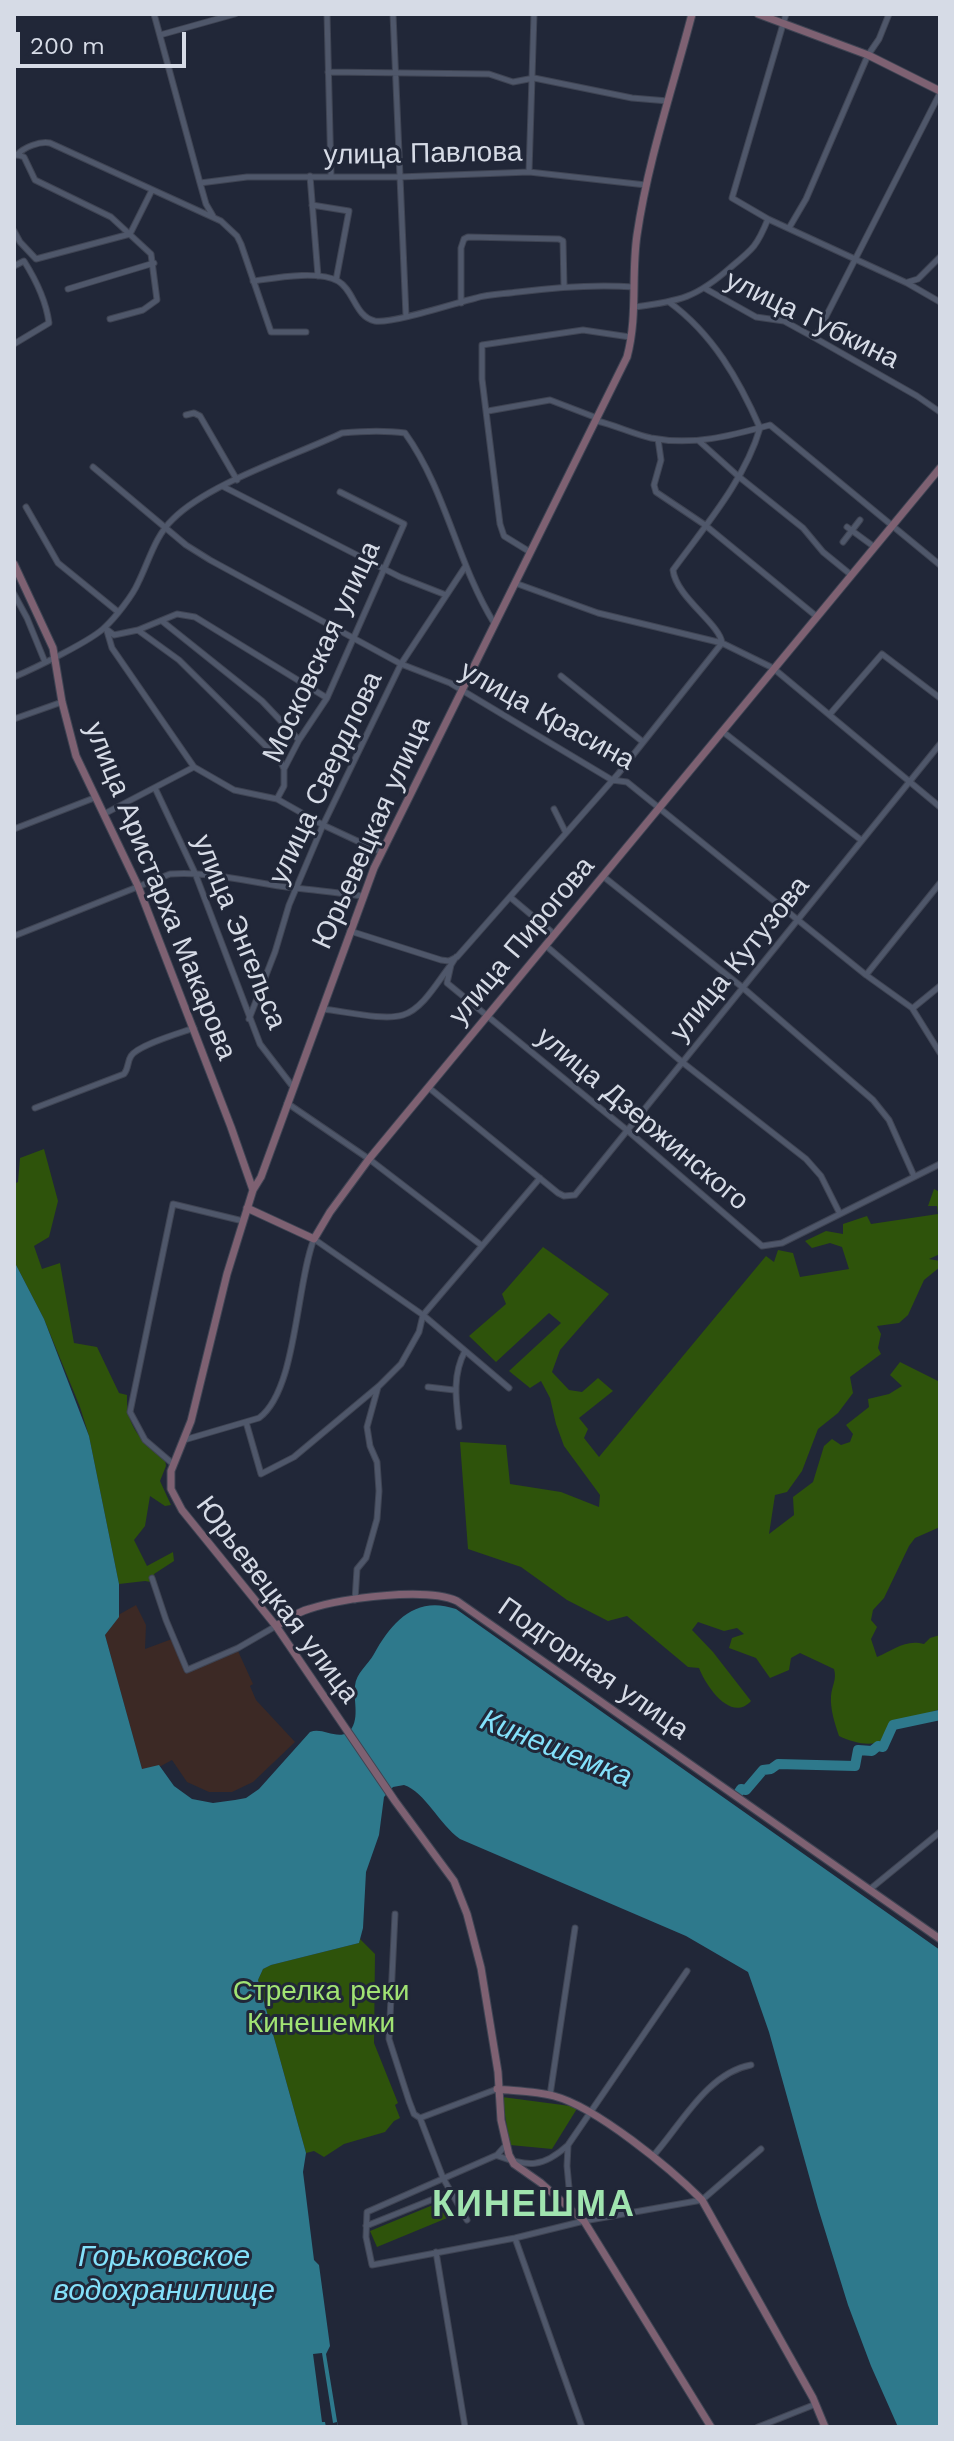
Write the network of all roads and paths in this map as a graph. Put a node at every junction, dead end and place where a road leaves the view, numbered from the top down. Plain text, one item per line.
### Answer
1 (154, 14) edge
2 (235, 14) edge
3 (327, 14) edge
4 (393, 14) edge
5 (534, 14) edge
6 (692, 14) edge
7 (758, 14) edge
8 (786, 14) edge
9 (889, 14) edge
10 (783, 23) junction
11 (160, 35) junction
12 (868, 55) junction
13 (328, 72) junction
14 (394, 72) junction
15 (534, 78) junction
16 (940, 92) edge
17 (669, 101) junction
18 (15, 154) edge
19 (529, 172) junction
20 (331, 175) junction
21 (310, 176) junction
22 (399, 177) junction
23 (200, 183) junction
24 (647, 186) junction
25 (152, 190) junction
26 (312, 205) junction
27 (214, 217) junction
28 (768, 219) junction
29 (789, 228) junction
30 (14, 231) edge
31 (130, 234) junction
32 (940, 257) edge
33 (855, 258) junction
34 (154, 263) junction
35 (14, 266) edge
36 (318, 276) junction
37 (336, 280) junction
38 (253, 281) junction
39 (907, 283) junction
40 (564, 286) junction
41 (635, 287) junction
42 (68, 289) dead end
43 (706, 289) junction
44 (669, 302) junction
45 (940, 302) edge
46 (461, 303) junction
47 (635, 307) junction
48 (406, 316) junction
49 (110, 319) dead end
50 (306, 332) dead end
51 (631, 337) junction
52 (815, 338) junction
53 (14, 344) edge
54 (488, 411) junction
55 (940, 412) edge
56 (186, 415) dead end
57 (597, 420) junction
58 (760, 428) junction
59 (658, 439) junction
60 (699, 441) junction
61 (93, 467) dead end
62 (940, 468) edge
63 (738, 476) junction
64 (237, 480) junction
65 (223, 486) junction
66 (340, 492) dead end
67 (26, 507) dead end
68 (860, 520) dead end
69 (892, 523) junction
70 (705, 525) junction
71 (165, 528) junction
72 (850, 528) junction
73 (843, 542) dead end
74 (873, 546) junction
75 (530, 552) junction
76 (14, 564) edge
77 (940, 565) edge
78 (465, 567) junction
79 (382, 568) junction
80 (850, 574) junction
81 (515, 583) junction
82 (14, 594) edge
83 (446, 595) junction
84 (117, 611) junction
85 (816, 616) junction
86 (162, 621) junction
87 (494, 623) junction
88 (106, 629) junction
89 (138, 630) junction
90 (355, 639) junction
91 (722, 643) junction
92 (55, 656) junction
93 (45, 662) junction
94 (401, 664) junction
95 (773, 668) junction
96 (561, 676) dead end
97 (14, 677) edge
98 (460, 690) junction
99 (327, 698) junction
100 (940, 698) edge
101 (62, 702) junction
102 (830, 714) junction
103 (14, 719) edge
104 (722, 731) junction
105 (299, 740) junction
106 (643, 742) junction
107 (940, 744) edge
108 (194, 767) junction
109 (284, 769) junction
110 (612, 780) junction
111 (909, 781) junction
112 (155, 788) junction
113 (94, 798) junction
114 (277, 799) junction
115 (661, 807) junction
116 (940, 807) edge
117 (554, 809) dead end
118 (104, 814) junction
119 (323, 825) junction
120 (14, 829) edge
121 (566, 833) junction
122 (861, 840) junction
123 (381, 852) junction
124 (195, 873) junction
125 (604, 877) junction
126 (940, 883) edge
127 (138, 886) junction
128 (298, 888) junction
129 (362, 896) junction
130 (510, 897) junction
131 (800, 920) junction
132 (350, 931) junction
133 (554, 934) junction
134 (14, 936) edge
135 (545, 945) junction
136 (456, 957) junction
137 (451, 965) junction
138 (866, 975) junction
139 (940, 986) edge
140 (742, 987) junction
141 (912, 1008) junction
142 (321, 1009) junction
143 (488, 1016) junction
144 (249, 1019) junction
145 (194, 1028) junction
146 (940, 1053) edge
147 (682, 1062) junction
148 (293, 1087) junction
149 (428, 1087) junction
150 (287, 1103) junction
151 (35, 1108) dead end
152 (628, 1131) junction
153 (369, 1159) junction
154 (940, 1164) edge
155 (914, 1176) junction
156 (540, 1178) junction
157 (253, 1190) junction
158 (247, 1208) junction
159 (840, 1214) junction
160 (243, 1221) junction
161 (314, 1239) junction
162 (481, 1245) junction
163 (423, 1315) junction
164 (465, 1351) junction
165 (379, 1386) junction
166 (428, 1387) dead end
167 (509, 1388) dead end
168 (454, 1390) junction
169 (246, 1422) junction
170 (459, 1427) dead end
171 (184, 1440) junction
172 (173, 1464) junction
173 (152, 1578) dead end
174 (355, 1600) junction
175 (276, 1626) junction
176 (940, 1832) edge
177 (869, 1890) junction
178 (395, 1914) dead end
179 (575, 1928) dead end
180 (940, 1939) edge
181 (687, 1971) dead end
182 (751, 2065) dead end
183 (497, 2089) junction
184 (550, 2095) junction
185 (589, 2112) junction
186 (420, 2118) junction
187 (505, 2144) junction
188 (568, 2145) junction
189 (761, 2149) dead end
190 (497, 2155) junction
191 (652, 2157) junction
192 (514, 2164) junction
193 (443, 2178) junction
194 (451, 2192) junction
195 (702, 2200) junction
196 (571, 2209) junction
197 (467, 2220) dead end
198 (584, 2221) junction
199 (366, 2226) junction
200 (515, 2238) junction
201 (436, 2252) junction
202 (816, 2404) junction
203 (465, 2427) edge
204 (582, 2427) edge
205 (711, 2427) edge
206 (758, 2427) edge
207 (825, 2427) edge

1 - 11 street
2 - 11 street
3 - 13 street
4 - 14 street
5 - 15 street
6 - 17 street, Юрьевецкая улица
7 - 10 street
8 - 10 street
9 - 12 street
10 - 12 street
10 - 28 street
11 - 23 street
12 - 16 street
12 - 29 street
13 - 14 street
13 - 20 street
14 - 15 street
14 - 22 street
15 - 17 street
15 - 19 street
16 - 33 street
17 - 24 street, Юрьевецкая улица
18 - 25 street
18 - 31 street
19 - 22 street, улица Павлова
19 - 24 street, улица Павлова
20 - 21 street, улица Павлова
20 - 22 street, улица Павлова
21 - 23 street, улица Павлова
21 - 26 street
22 - 48 street
23 - 27 street
24 - 41 street, Юрьевецкая улица
25 - 27 street
25 - 31 street
26 - 36 street
26 - 37 street
27 - 38 street
28 - 29 street
28 - 43 street
29 - 33 street
30 - 31 street
31 - 34 street
32 - 39 street
33 - 39 street
33 - 52 street
34 - 42 street
34 - 49 street
35 - 53 street
36 - 37 street
36 - 38 street
37 - 48 street
38 - 50 street
39 - 45 street
40 - 41 street
40 - 46 street
40 - 46 street
41 - 47 street, Юрьевецкая улица
43 - 44 street
43 - 52 street, улица Губкина
44 - 47 street
44 - 58 street
46 - 48 street
47 - 51 street, Юрьевецкая улица
51 - 54 street
51 - 57 street, Юрьевецкая улица
52 - 55 street, улица Губкина
54 - 57 street
54 - 75 street
56 - 64 street
57 - 59 street
57 - 75 street, Юрьевецкая улица
58 - 60 street
58 - 63 street
58 - 69 street
59 - 60 street
59 - 70 street
60 - 63 street
61 - 71 street, улица Красина
62 - 69 street, улица Пирогова
63 - 70 street
63 - 80 street
64 - 65 street
64 - 78 street
65 - 71 street
65 - 79 street
66 - 79 street, Московская улица
67 - 84 street
68 - 72 street
69 - 74 street, улица Пирогова
69 - 77 street
70 - 85 street
70 - 91 street
71 - 84 street
71 - 90 street, улица Красина
72 - 73 street
72 - 74 street
74 - 80 street, улица Пирогова
75 - 81 street, Юрьевецкая улица
76 - 92 street, улица Аристарха Макарова
78 - 83 street, улица Свердлова
78 - 87 street
79 - 83 street
79 - 90 street, Московская улица
80 - 85 street, улица Пирогова
81 - 87 street, Юрьевецкая улица
81 - 91 street
82 - 93 street
83 - 94 street, улица Свердлова
84 - 88 street
85 - 95 street, улица Пирогова
86 - 89 street
86 - 99 street
86 - 105 street
87 - 98 street, Юрьевецкая улица
88 - 89 street
88 - 92 street
88 - 108 street
89 - 109 street
90 - 94 street, улица Красина
90 - 99 street, Московская улица
91 - 95 street
91 - 106 street
92 - 93 street
92 - 101 street, улица Аристарха Макарова
93 - 97 street
94 - 98 street, улица Красина
94 - 119 street, улица Свердлова
95 - 102 street
95 - 104 street, улица Пирогова
96 - 106 street
98 - 110 street, улица Красина
98 - 123 street, Юрьевецкая улица
99 - 105 street, Московская улица
100 - 102 street
101 - 103 street
101 - 113 street, улица Аристарха Макарова
102 - 111 street
104 - 115 street, улица Пирогова
104 - 122 street
105 - 109 street, Московская улица
106 - 110 street
107 - 111 street, улица Кутузова
108 - 112 street
108 - 114 street
109 - 114 street, Московская улица
110 - 115 street, улица Красина
110 - 121 street
111 - 116 street
111 - 122 street, улица Кутузова
112 - 118 street
112 - 124 street, улица Энгельса
113 - 118 street, улица Аристарха Макарова
113 - 120 street
114 - 119 street
115 - 125 street, улица Пирогова
115 - 131 street, улица Красина
117 - 121 street
118 - 127 street, улица Аристарха Макарова
119 - 123 street
119 - 128 street, улица Свердлова
121 - 130 street
122 - 131 street, улица Кутузова
123 - 129 street, Юрьевецкая улица
124 - 127 street
124 - 128 street
124 - 144 street, улица Энгельса
125 - 133 street, улица Пирогова
125 - 140 street
126 - 138 street
127 - 134 street
127 - 145 street, улица Аристарха Макарова
128 - 129 street
128 - 144 street, улица Свердлова
129 - 132 street, Юрьевецкая улица
130 - 133 street
130 - 136 street
131 - 138 street, улица Красина
131 - 140 street, улица Кутузова
132 - 136 street
132 - 142 street, Юрьевецкая улица
133 - 135 street, улица Пирогова
135 - 143 street, улица Пирогова
135 - 147 street
136 - 137 street
137 - 142 street
137 - 143 street, улица Дзержинского
138 - 141 street, улица Красина
139 - 141 street
140 - 147 street, улица Кутузова
140 - 155 street
141 - 146 street, улица Красина
142 - 148 street, Юрьевецкая улица
143 - 149 street, улица Пирогова
143 - 152 street, улица Дзержинского
144 - 148 street, улица Энгельса
145 - 151 street
145 - 157 street, улица Аристарха Макарова
147 - 152 street, улица Кутузова
147 - 159 street
148 - 150 street, Юрьевецкая улица
149 - 153 street, улица Пирогова
149 - 156 street
150 - 153 street
150 - 157 street, Юрьевецкая улица
152 - 156 street, улица Кутузова
152 - 159 street, улица Дзержинского
153 - 161 street, улица Пирогова
153 - 162 street
154 - 155 street
155 - 159 street
156 - 162 street
157 - 158 street, Юрьевецкая улица
158 - 160 street, Юрьевецкая улица
158 - 161 street
160 - 171 street, Юрьевецкая улица
160 - 172 street
161 - 163 street
161 - 169 street, улица Пирогова
162 - 163 street
163 - 164 street
163 - 165 street
164 - 167 street
164 - 168 street
165 - 169 street
165 - 174 street
166 - 168 street
168 - 170 street
169 - 171 street, улица Пирогова
171 - 172 street, Юрьевецкая улица
172 - 175 street, Юрьевецкая улица
173 - 175 street, Подгорная улица
174 - 175 street, Подгорная улица
174 - 177 street, Подгорная улица
175 - 183 street, Юрьевецкая улица
176 - 177 street
177 - 180 street, Подгорная улица
178 - 186 street
179 - 184 street
181 - 185 street
182 - 191 street
183 - 184 street
183 - 186 street
183 - 187 street, Юрьевецкая улица
184 - 185 street
185 - 188 street
185 - 191 street
186 - 193 street
187 - 190 street
187 - 192 street, Юрьевецкая улица
188 - 192 street
188 - 196 street
189 - 195 street
190 - 192 street
190 - 193 street
191 - 195 street
192 - 196 street
193 - 194 street
193 - 199 street
194 - 197 street
194 - 199 street
195 - 198 street
195 - 202 street
196 - 198 street
198 - 200 street
198 - 205 street
199 - 201 street
200 - 201 street
200 - 204 street
201 - 203 street
202 - 206 street
202 - 207 street

